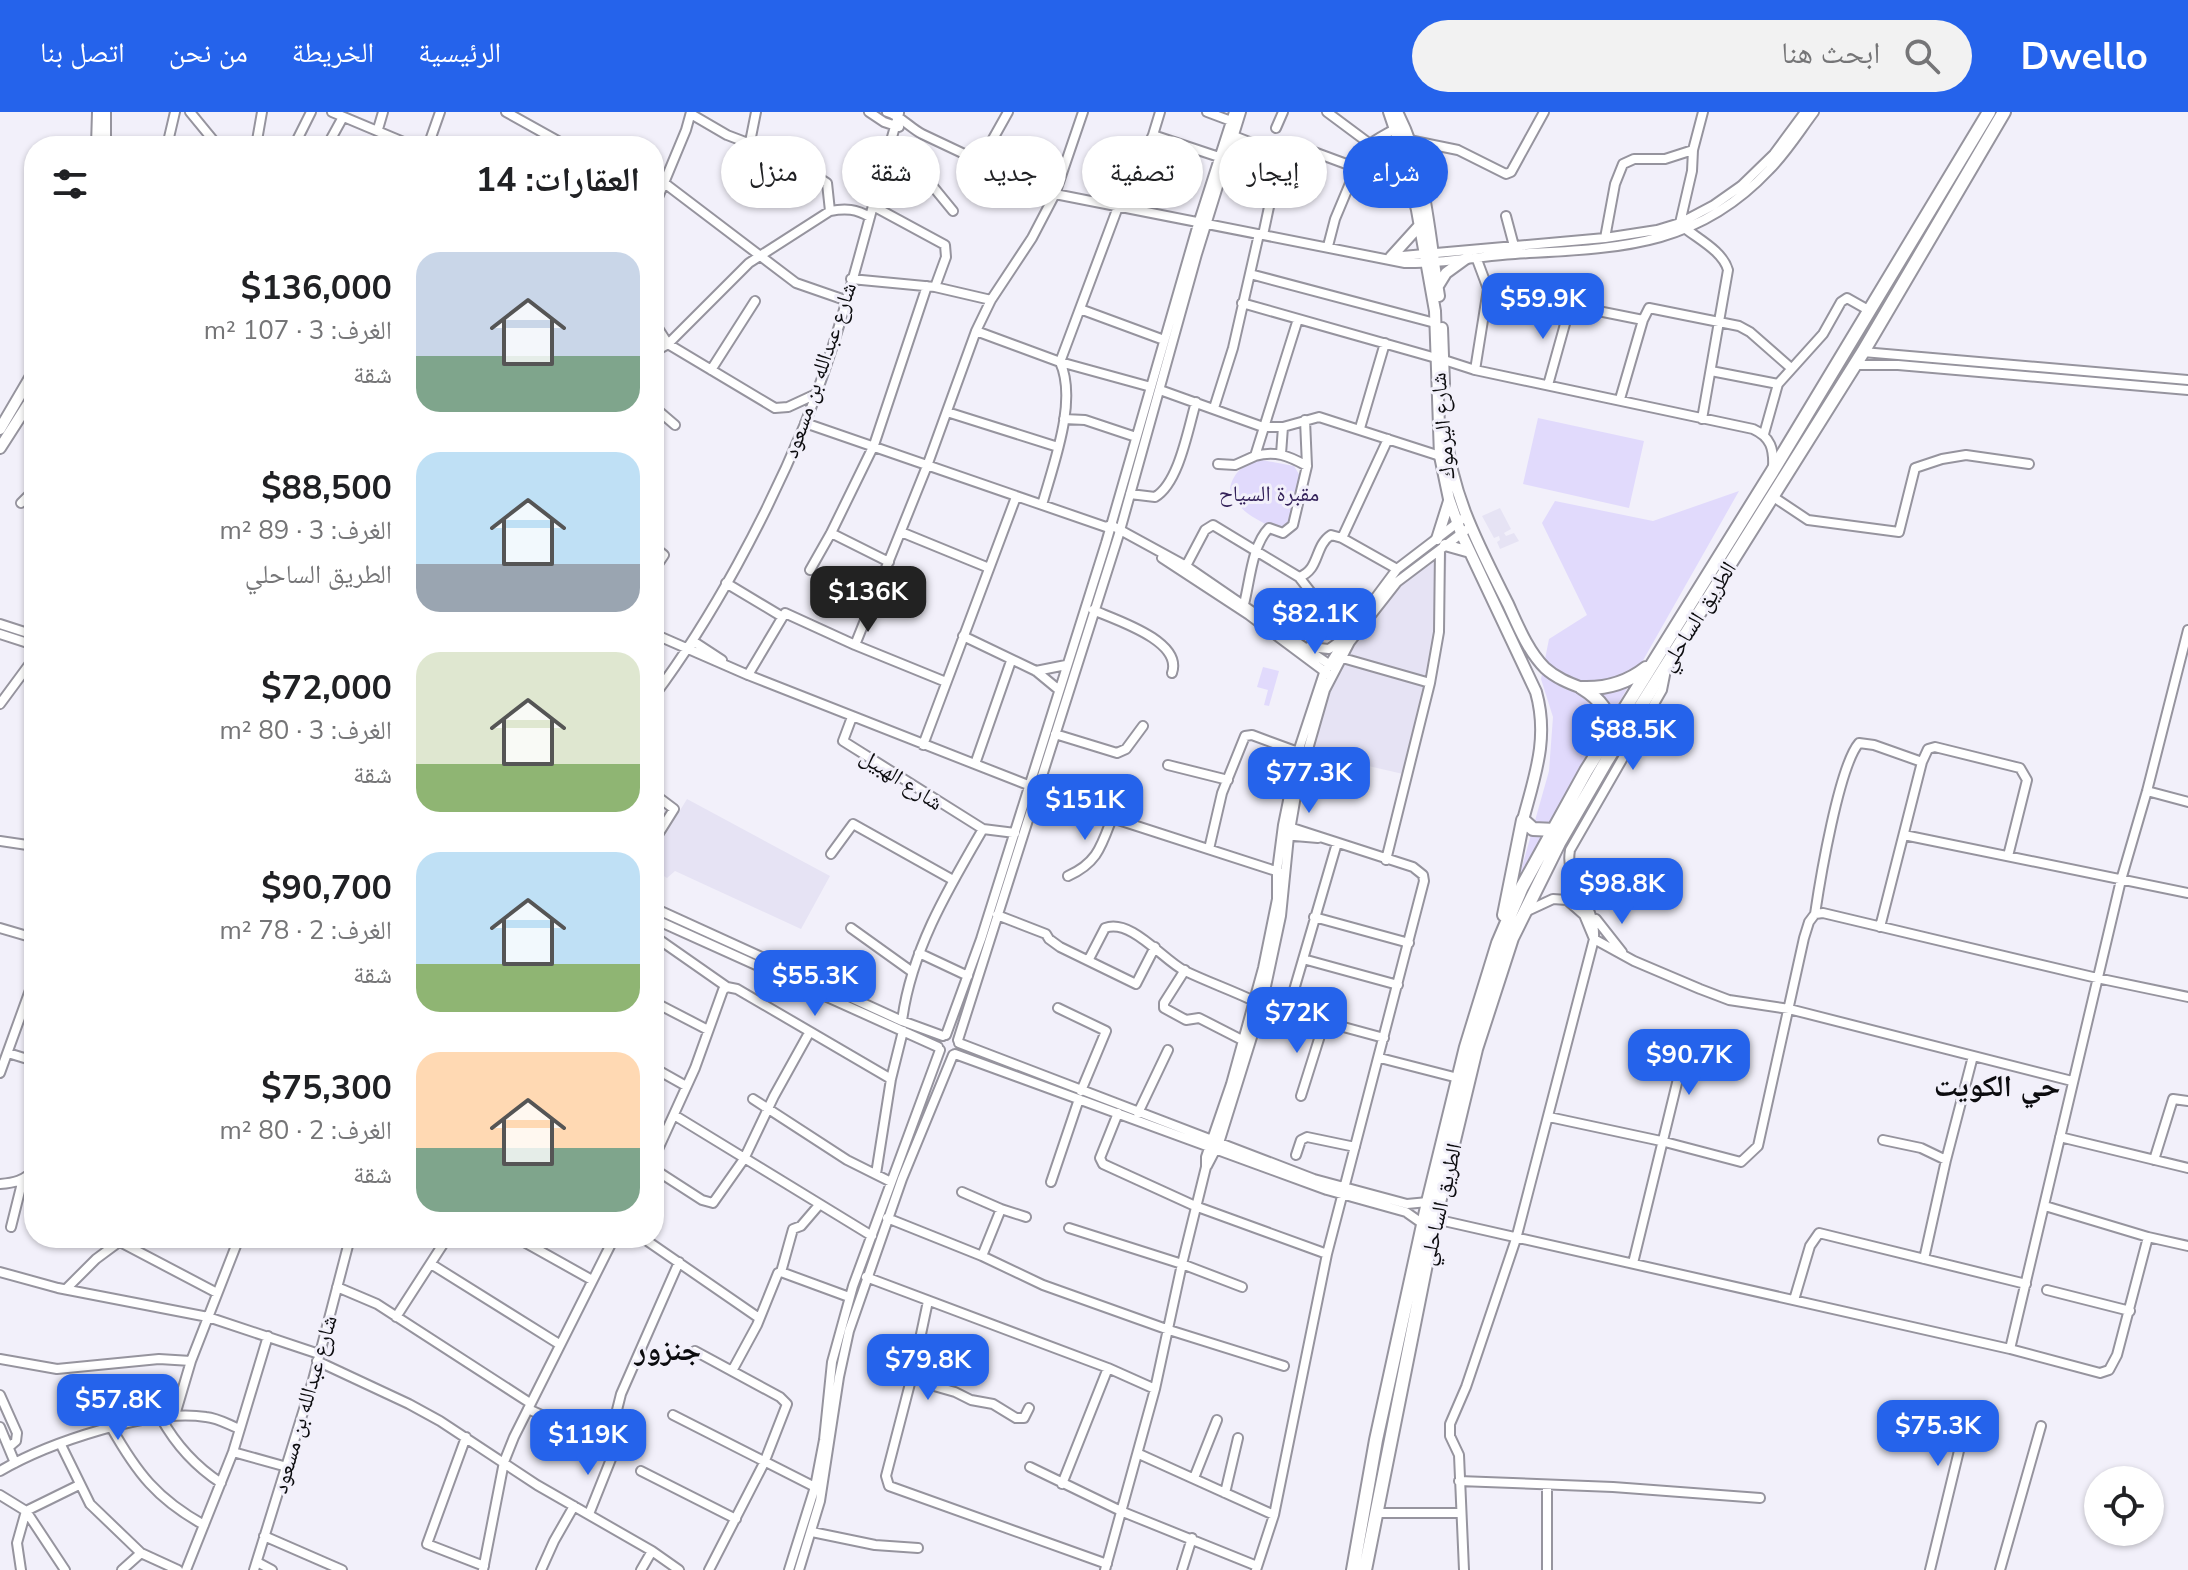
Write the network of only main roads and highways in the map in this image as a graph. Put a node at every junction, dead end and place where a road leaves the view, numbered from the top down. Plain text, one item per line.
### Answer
1 (98, 112) edge
2 (105, 112) edge
3 (1389, 112) edge
4 (1397, 112) edge
5 (1989, 112) edge
6 (2004, 112) edge
7 (97, 136) edge
8 (105, 136) edge
9 (1420, 225) junction
10 (1429, 257) junction
11 (1472, 257) road end
12 (1387, 258) road end
13 (1438, 288) junction
14 (1440, 359) junction
15 (24, 388) edge
16 (24, 411) edge
17 (0, 429) edge
18 (0, 448) edge
19 (1449, 499) junction
20 (1463, 525) junction
21 (1471, 552) junction
22 (1660, 663) junction
23 (1582, 688) junction
24 (1612, 730) junction
25 (1607, 760) junction
26 (1523, 820) junction
27 (1559, 831) junction
28 (1498, 943) junction
29 (1429, 1222) junction
30 (1353, 1570) edge
31 (1365, 1570) edge

1 - 7 main road
2 - 8 main road
3 - 9 main road, شارع اليرموك
4 - 10 main road, شارع اليرموك
5 - 22 highway, الطريق الساحلي
6 - 22 highway, الطريق الساحلي
9 - 10 main road, شارع اليرموك
9 - 12 main road
10 - 13 main road, شارع اليرموك
10 - 14 main road, شارع اليرموك
11 - 13 main road
13 - 14 main road, شارع اليرموك
14 - 19 main road, شارع اليرموك
14 - 20 main road, شارع اليرموك
15 - 17 main road
16 - 18 main road
19 - 20 main road, شارع اليرموك
19 - 21 main road
20 - 21 main road, شارع اليرموك
20 - 23 main road, شارع اليرموك
21 - 26 main road, شارع اليرموك
22 - 23 highway
22 - 24 highway, الطريق الساحلي
22 - 25 highway, الطريق الساحلي
23 - 24 highway
24 - 25 highway
24 - 27 highway, الطريق الساحلي
25 - 27 highway, الطريق الساحلي
26 - 27 highway
26 - 28 highway
27 - 28 highway, الطريق الساحلي
27 - 29 highway, الطريق الساحلي
28 - 29 highway, الطريق الساحلي
29 - 30 highway, الطريق الساحلي
29 - 31 highway, الطريق الساحلي

